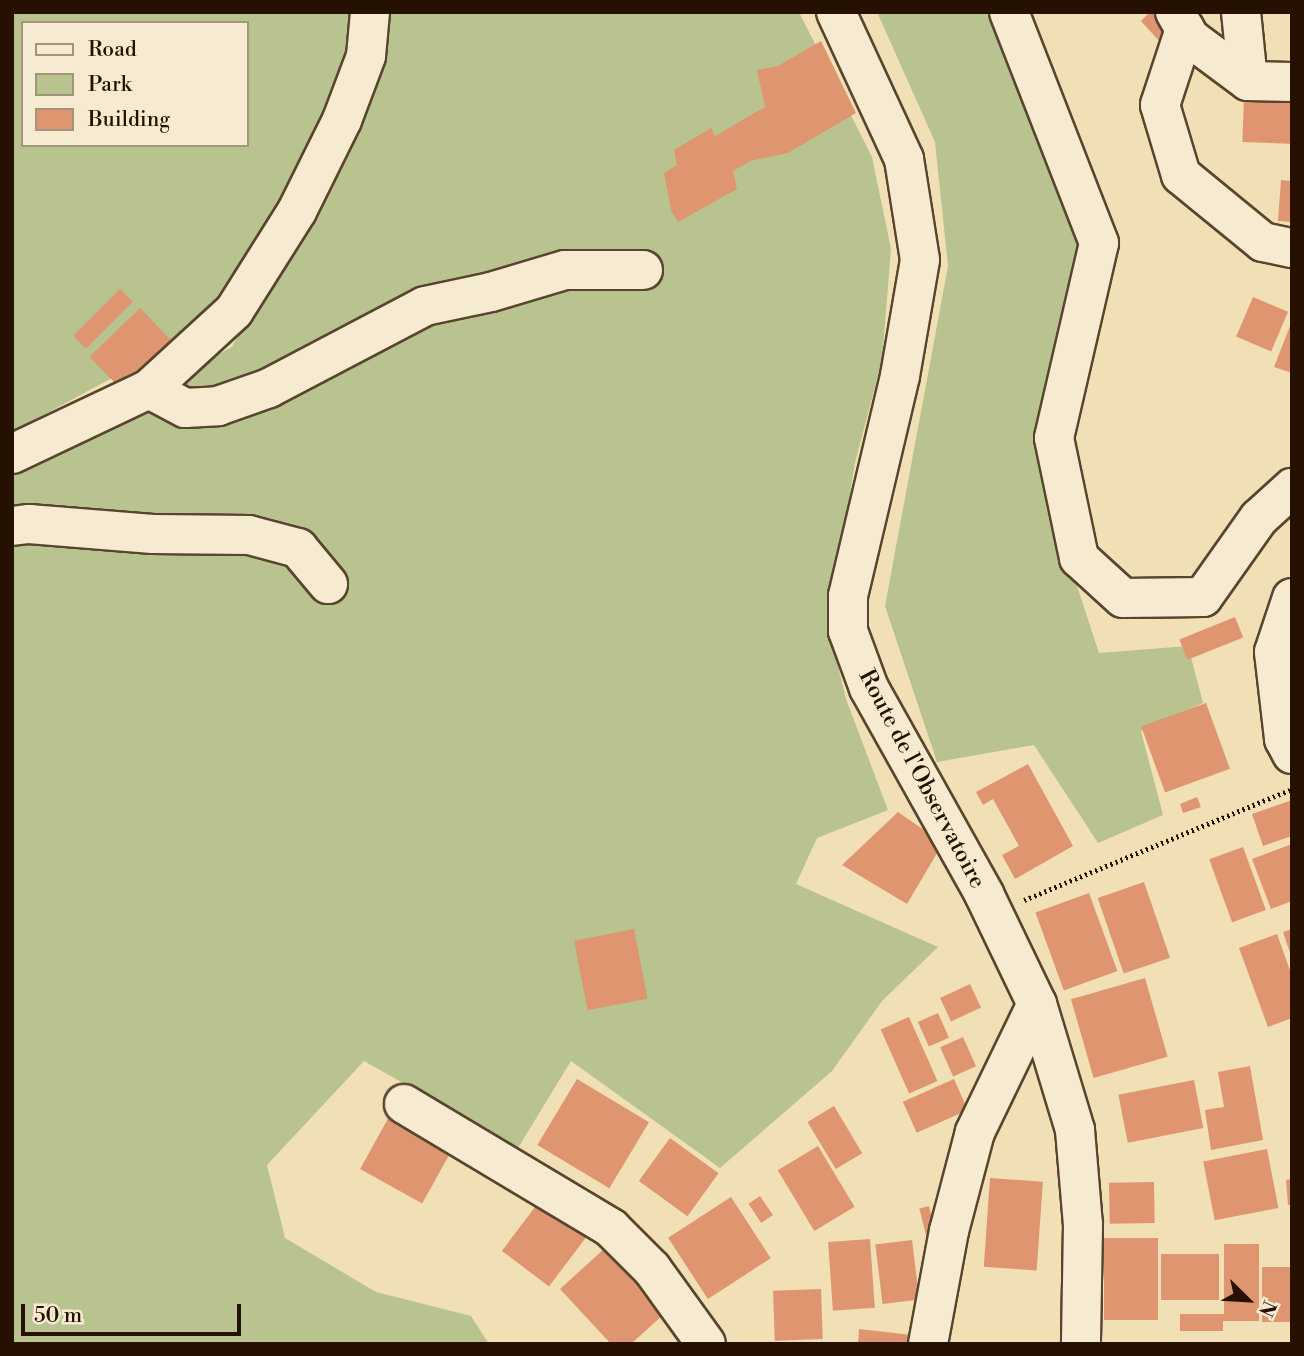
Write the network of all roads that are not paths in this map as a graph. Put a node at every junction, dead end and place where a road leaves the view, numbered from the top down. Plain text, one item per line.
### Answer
1 (370, 12) edge
2 (835, 12) edge
3 (1009, 12) edge
4 (1241, 12) edge
5 (1180, 21) edge
6 (1248, 81) junction
7 (1292, 82) edge
8 (1292, 248) edge
9 (643, 270) dead end
10 (149, 389) junction
11 (12, 454) edge
12 (1292, 488) edge
13 (12, 526) edge
14 (328, 584) dead end
15 (1292, 598) edge
16 (1292, 754) edge
17 (1037, 1004) junction
18 (404, 1104) dead end
19 (706, 1344) edge
20 (928, 1344) edge
21 (1081, 1344) edge

1 - 10 street
2 - 17 street, Route de l'Observatoire
3 - 12 street
4 - 6 street
5 - 6 street
5 - 8 street
6 - 7 street
9 - 10 street
10 - 11 street
13 - 14 street
15 - 16 street
17 - 20 street
17 - 21 street, Route de l'Observatoire
18 - 19 street

